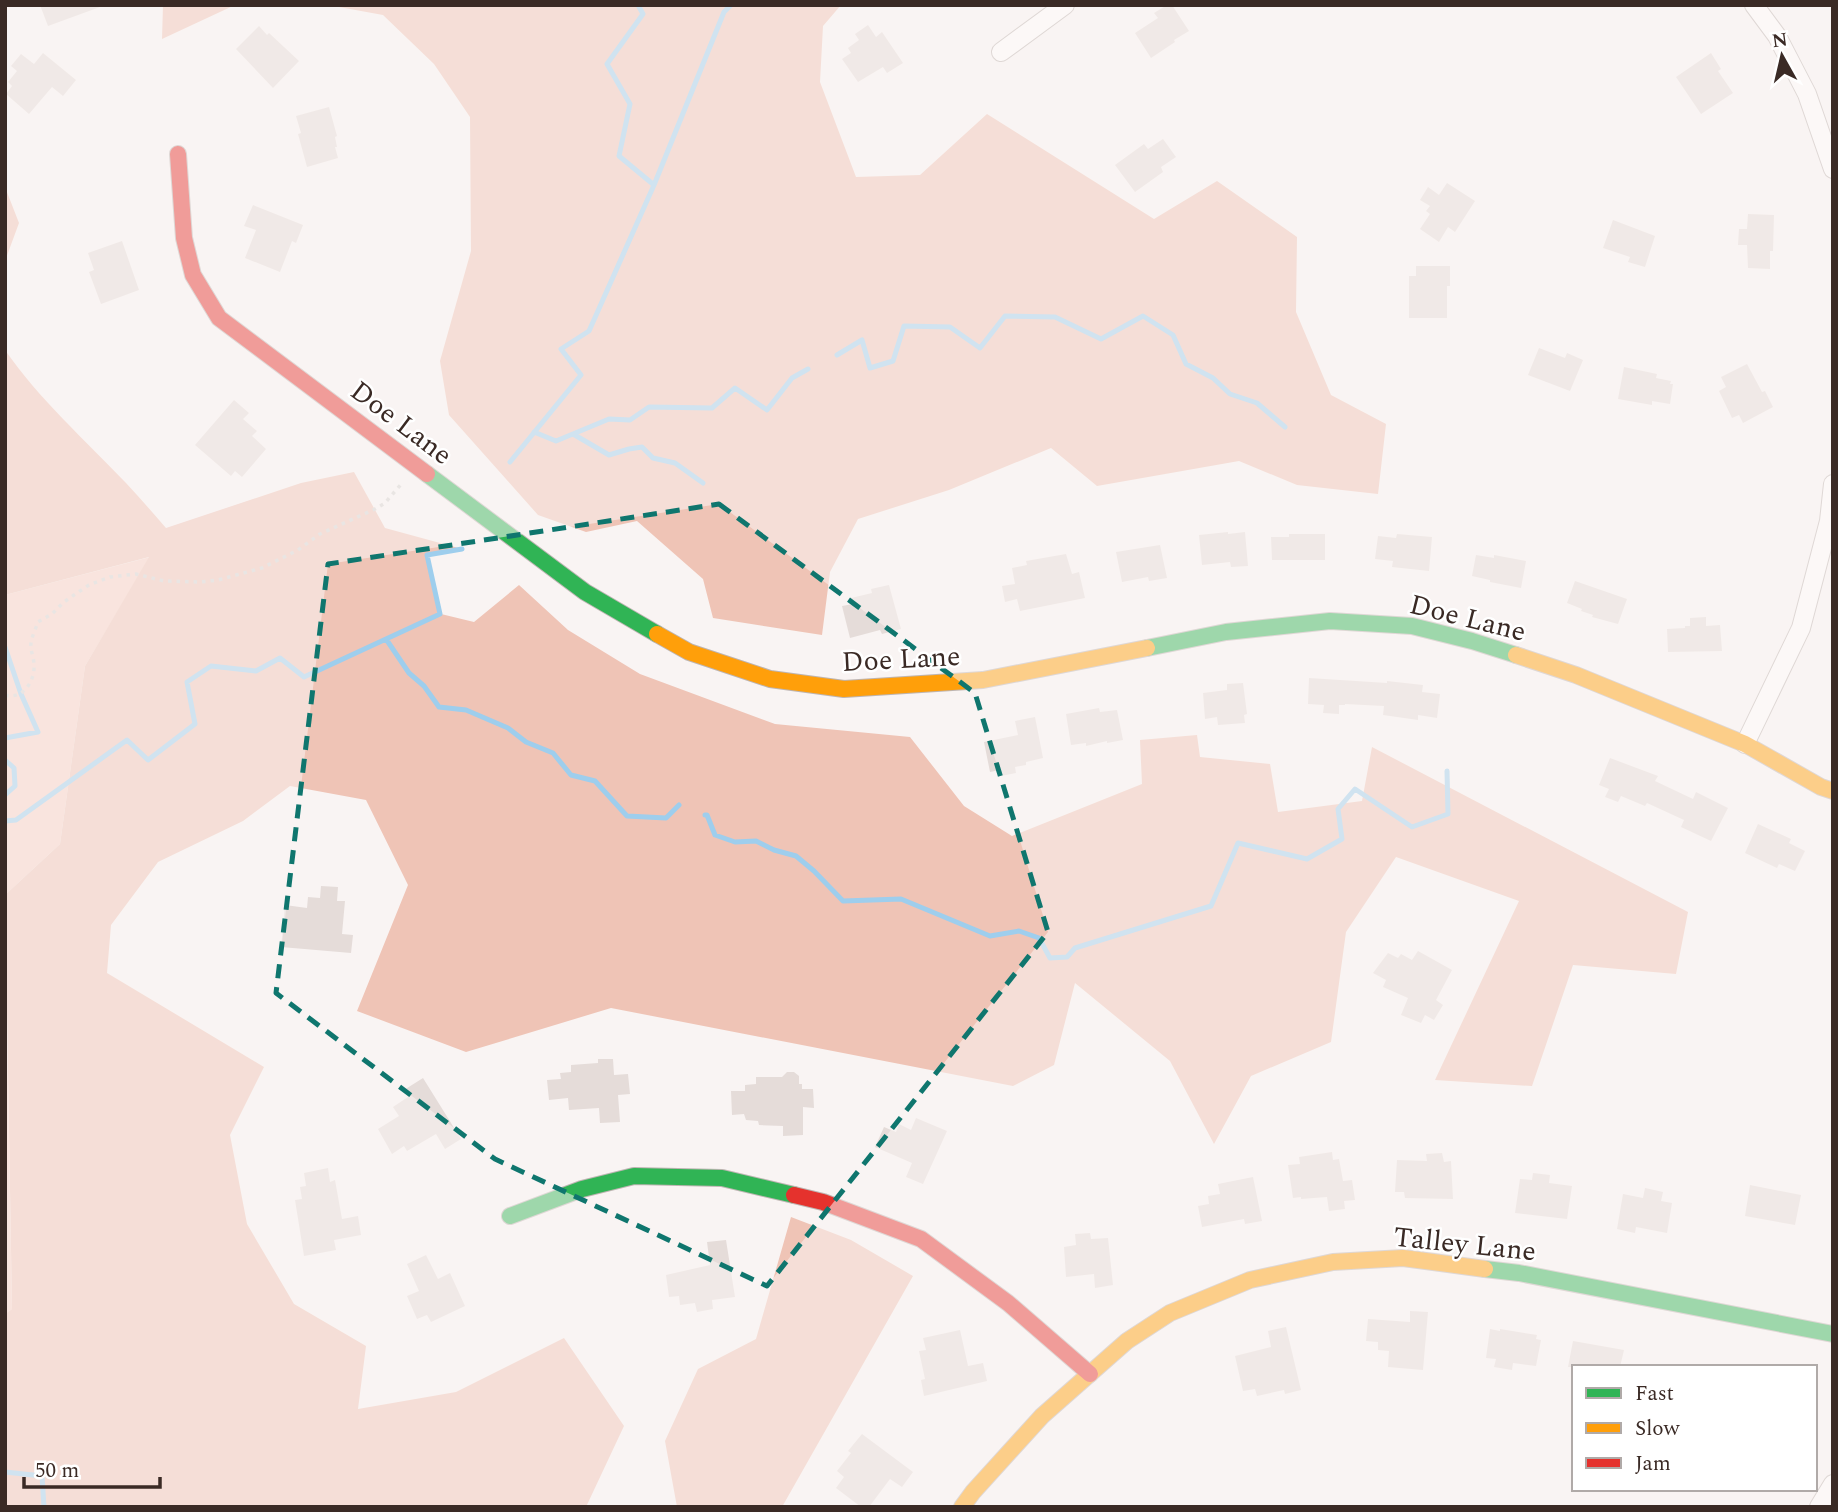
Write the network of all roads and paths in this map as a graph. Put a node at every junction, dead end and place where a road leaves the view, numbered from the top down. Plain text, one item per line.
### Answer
1 (1065, 5) edge
2 (1754, 5) edge
3 (1001, 52) dead end
4 (178, 154) dead end
5 (1833, 169) edge
6 (416, 466) junction
7 (1833, 484) edge
8 (5, 695) edge
9 (1745, 744) junction
10 (1833, 791) edge
11 (510, 1216) dead end
12 (1833, 1334) edge
13 (1090, 1374) junction
14 (1833, 1484) edge
15 (962, 1507) edge
16 (1819, 1507) edge

1 - 3 street
2 - 5 street
4 - 6 street, Doe Lane
6 - 8 path
6 - 9 street, Doe Lane
7 - 9 street
9 - 10 street, Doe Lane
11 - 13 street
12 - 13 street, Talley Lane
13 - 15 street, Talley Lane
14 - 16 street

